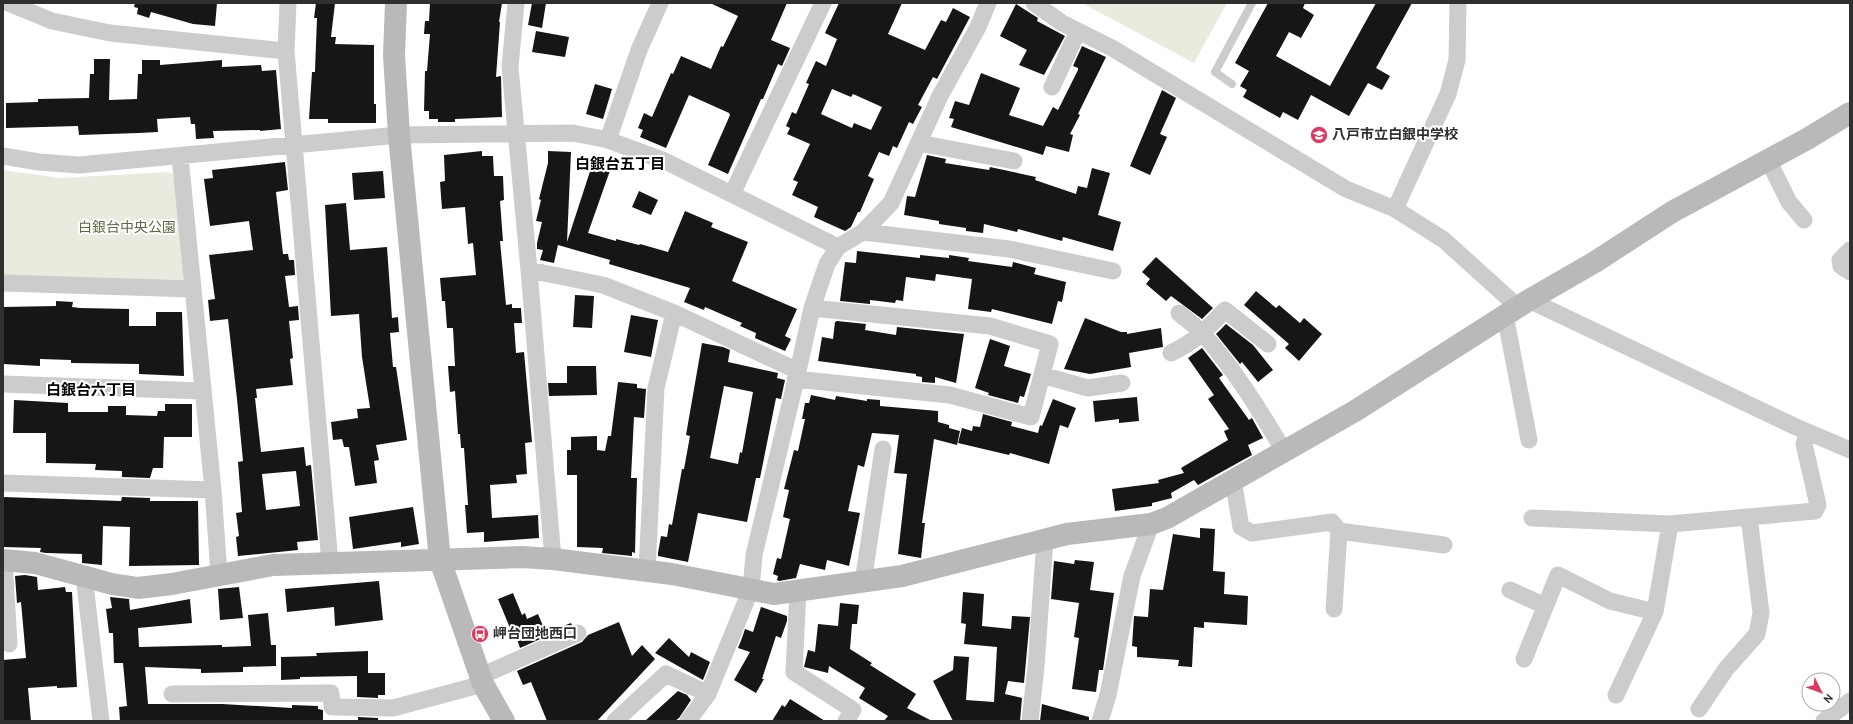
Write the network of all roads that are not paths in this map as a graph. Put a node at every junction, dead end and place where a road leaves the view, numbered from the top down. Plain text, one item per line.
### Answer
1 (8, 3) edge
2 (288, 3) edge
3 (396, 3) edge
4 (516, 3) edge
5 (660, 3) edge
6 (823, 3) edge
7 (988, 3) edge
8 (1034, 3) edge
9 (1252, 3) edge
10 (1458, 3) edge
11 (1078, 31) junction
12 (286, 51) junction
13 (1232, 84) dead end
14 (1052, 86) dead end
15 (1850, 113) edge
16 (516, 132) junction
17 (399, 135) junction
18 (608, 140) junction
19 (919, 143) junction
20 (295, 144) junction
21 (3, 156) edge
22 (180, 157) junction
23 (1768, 160) junction
24 (1014, 161) dead end
25 (732, 194) junction
26 (1395, 209) junction
27 (1804, 220) dead end
28 (863, 232) junction
29 (838, 247) junction
30 (1850, 250) edge
31 (529, 270) junction
32 (1113, 271) dead end
33 (1850, 272) edge
34 (3, 283) edge
35 (193, 289) junction
36 (1517, 307) junction
37 (812, 308) junction
38 (1179, 312) dead end
39 (674, 313) junction
40 (1203, 334) junction
41 (1268, 344) dead end
42 (1171, 353) dead end
43 (797, 375) junction
44 (1042, 375) junction
45 (3, 384) edge
46 (1122, 384) dead end
47 (203, 390) junction
48 (1808, 432) junction
49 (1529, 440) dead end
50 (883, 449) dead end
51 (1850, 450) edge
52 (1284, 451) junction
53 (1233, 480) junction
54 (3, 483) edge
55 (212, 490) junction
56 (1749, 517) junction
57 (1532, 518) dead end
58 (1151, 524) junction
59 (1670, 524) junction
60 (1338, 531) junction
61 (1045, 540) junction
62 (1444, 545) dead end
63 (553, 559) junction
64 (4, 560) edge
65 (440, 560) junction
66 (330, 562) junction
67 (646, 570) junction
68 (219, 574) junction
69 (84, 576) junction
70 (863, 582) junction
71 (751, 589) junction
72 (1510, 590) dead end
73 (798, 591) junction
74 (1546, 606) junction
75 (1334, 609) dead end
76 (1655, 612) junction
77 (578, 633) dead end
78 (9, 644) dead end
79 (1524, 659) dead end
80 (482, 680) junction
81 (172, 694) dead end
82 (708, 694) junction
83 (1616, 695) dead end
84 (1850, 701) edge
85 (1699, 709) dead end
86 (101, 721) edge
87 (504, 721) edge
88 (615, 721) edge
89 (688, 721) edge
90 (846, 721) edge
91 (1030, 721) edge
92 (1100, 721) edge
93 (1824, 721) edge

1 - 12 street
2 - 12 street
3 - 17 street
4 - 16 street
5 - 18 street
6 - 25 street
7 - 19 street
8 - 11 street
9 - 13 lane
10 - 26 street
11 - 14 street
11 - 26 street
12 - 20 street
15 - 23 street
16 - 17 street
16 - 18 street
16 - 31 street
17 - 20 street
17 - 65 street
18 - 25 street
19 - 24 street
19 - 28 street
20 - 22 street
20 - 66 street
21 - 22 street
22 - 35 street
23 - 27 street
23 - 36 street
25 - 29 street
26 - 36 street
28 - 29 street
28 - 32 street
29 - 37 street
30 - 33 street
31 - 39 street
31 - 63 street
34 - 35 street
35 - 47 street
36 - 48 street
36 - 49 street
36 - 52 street
37 - 43 street
37 - 44 street
38 - 40 street
39 - 43 street
39 - 67 street
40 - 41 street
40 - 42 street
40 - 52 street
43 - 44 street
43 - 71 street
44 - 46 street
45 - 47 street
47 - 55 street
48 - 51 street
48 - 56 street
50 - 70 street
52 - 53 street
53 - 58 street
53 - 60 street
54 - 55 street
55 - 68 street
56 - 59 street
56 - 85 street
57 - 59 street
58 - 61 street
58 - 92 street
59 - 76 street
60 - 62 street
60 - 75 street
61 - 70 street
61 - 91 street
63 - 65 street
63 - 67 street
64 - 69 street
64 - 78 street
65 - 66 street
65 - 80 street
66 - 68 street
67 - 71 street
68 - 69 street
69 - 86 street
70 - 73 street
71 - 73 street
71 - 82 street
72 - 74 street
73 - 90 street
74 - 76 street
74 - 79 street
76 - 83 street
77 - 80 street
80 - 81 street
80 - 87 street
82 - 88 street
82 - 89 street
84 - 93 street

